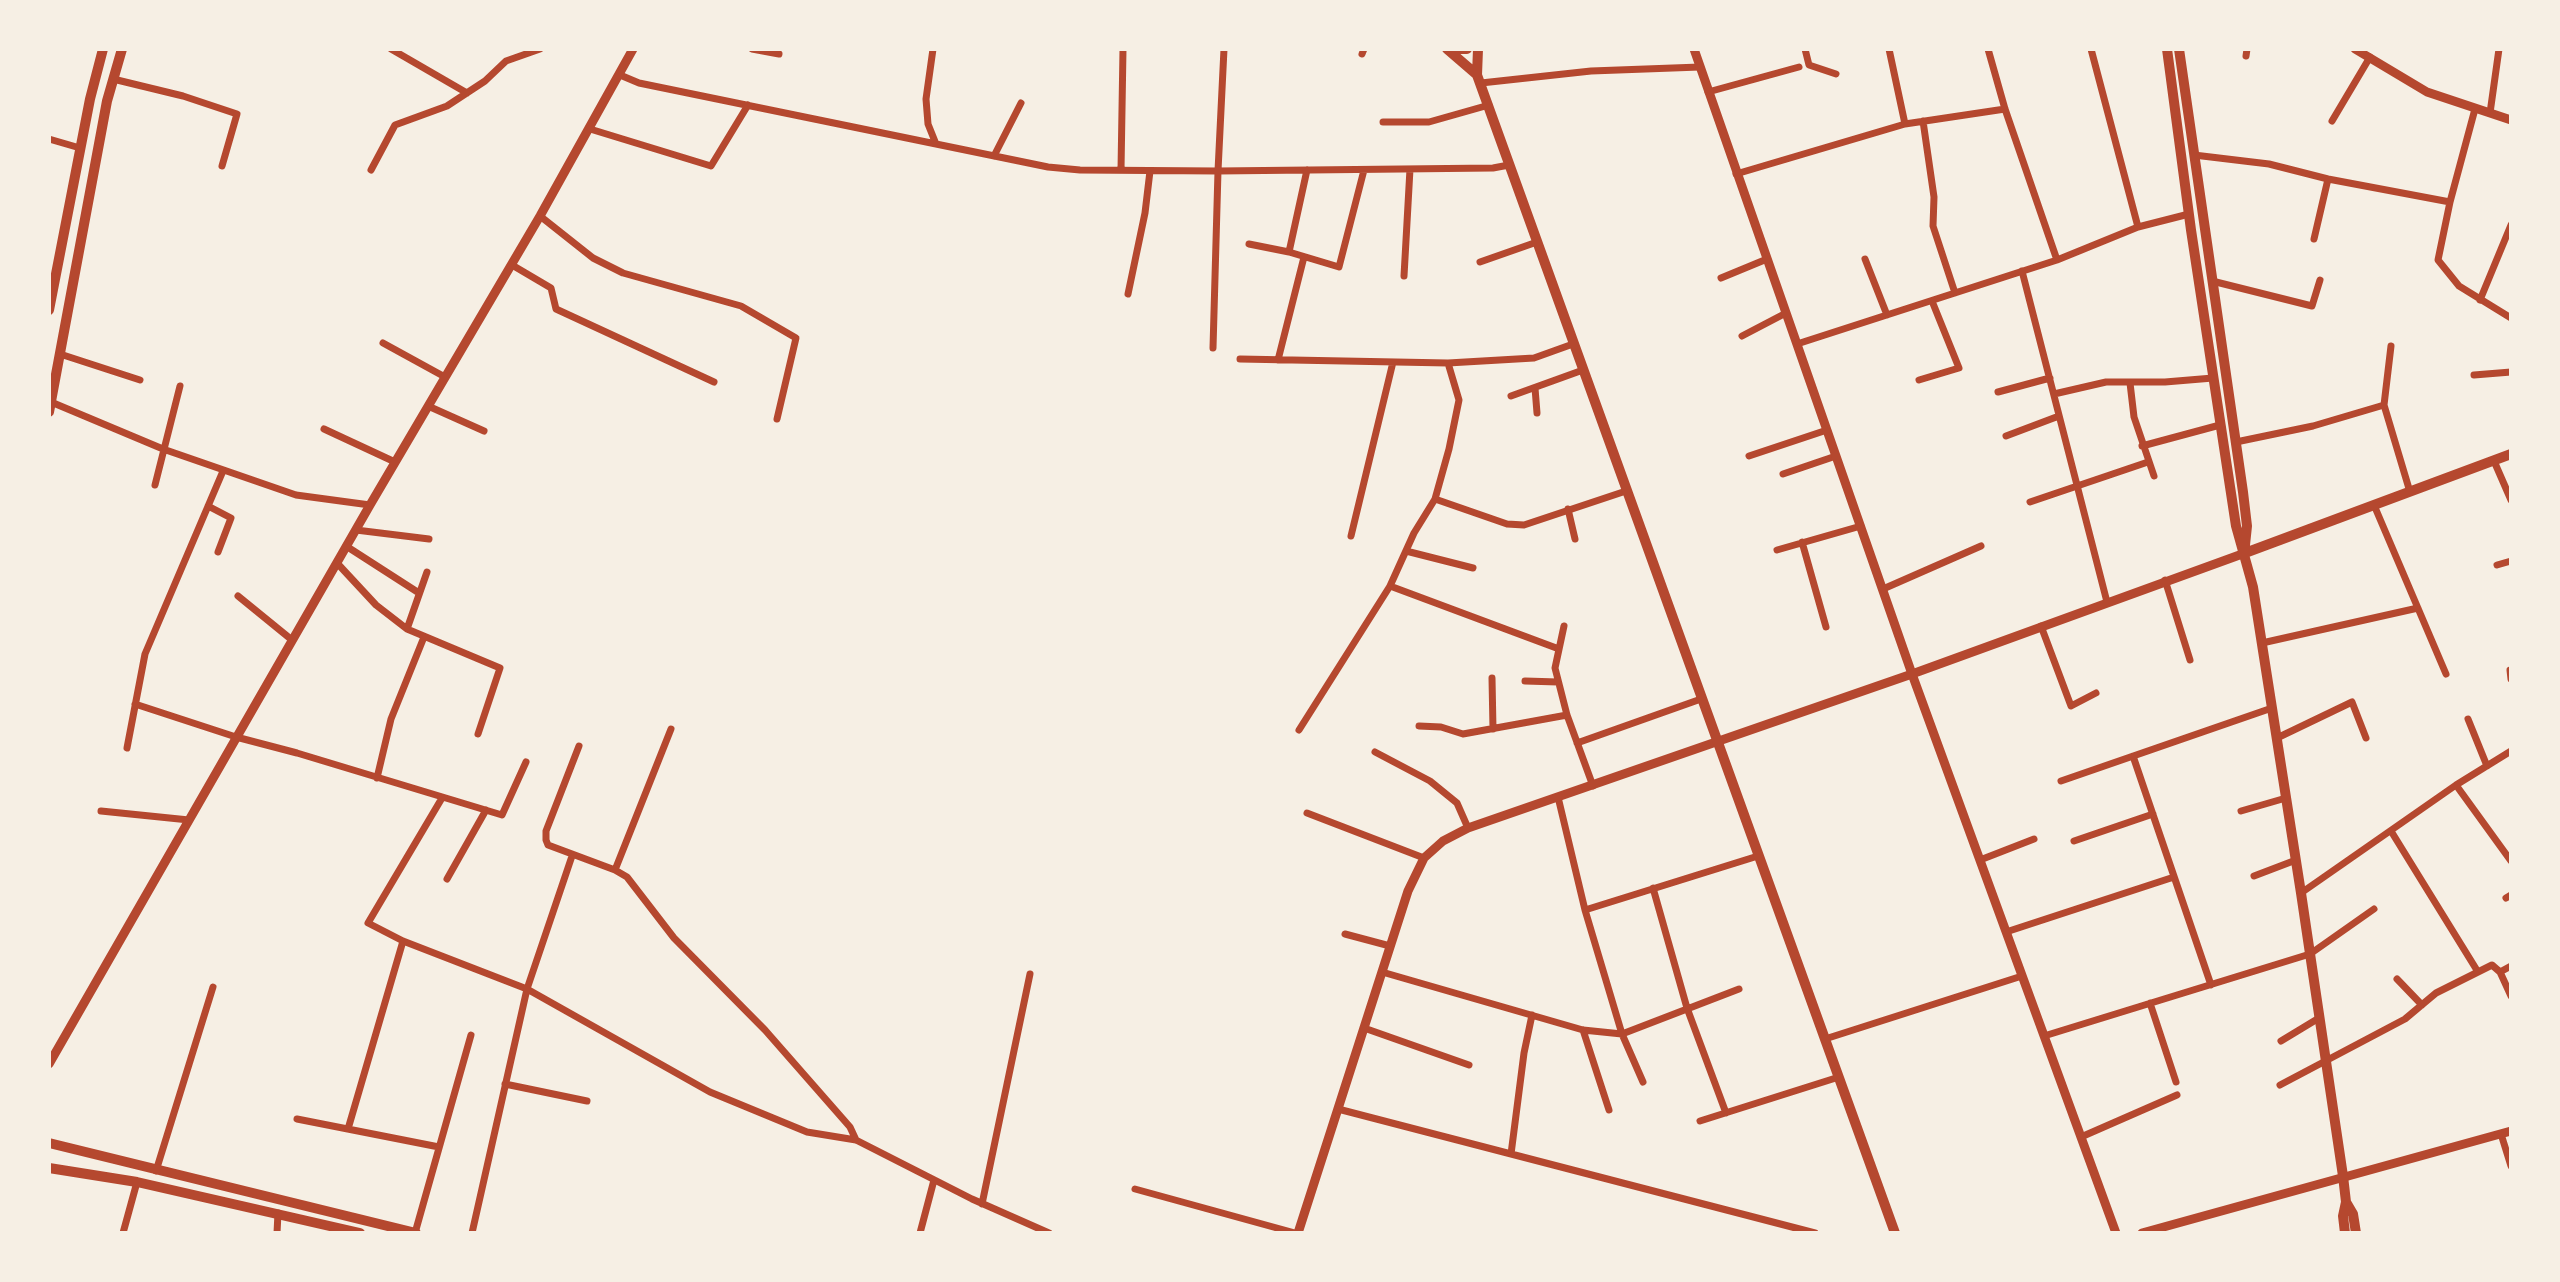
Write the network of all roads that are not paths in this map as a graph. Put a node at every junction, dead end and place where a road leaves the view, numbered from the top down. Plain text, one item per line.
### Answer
1 (103, 49) edge
2 (122, 49) edge
3 (391, 49) edge
4 (540, 49) edge
5 (633, 49) edge
6 (752, 49) edge
7 (933, 49) edge
8 (1123, 49) edge
9 (1224, 49) edge
10 (1448, 49) edge
11 (1467, 49) edge
12 (1478, 49) edge
13 (1694, 49) edge
14 (1805, 49) edge
15 (1889, 49) edge
16 (1988, 49) edge
17 (2091, 49) edge
18 (2167, 49) edge
19 (2179, 49) edge
20 (2355, 49) edge
21 (2499, 49) edge
22 (779, 54) dead end
23 (2370, 57) junction
24 (1700, 67) junction
25 (1799, 67) dead end
26 (1836, 74) dead end
27 (620, 75) junction
28 (113, 79) junction
29 (1479, 79) junction
30 (1708, 92) junction
31 (467, 93) junction
32 (1021, 103) dead end
33 (1489, 105) junction
34 (748, 106) junction
35 (2005, 109) junction
36 (2475, 109) junction
37 (2490, 113) junction
38 (2511, 120) edge
39 (1923, 121) junction
40 (2332, 121) dead end
41 (1383, 122) dead end
42 (1905, 124) junction
43 (590, 129) junction
44 (49, 139) edge
45 (936, 144) junction
46 (80, 148) junction
47 (2194, 155) junction
48 (994, 156) junction
49 (1509, 165) junction
50 (222, 166) dead end
51 (1410, 169) junction
52 (371, 170) dead end
53 (1121, 170) junction
54 (1307, 170) junction
55 (1364, 170) junction
56 (1150, 171) junction
57 (1218, 171) junction
58 (1736, 174) junction
59 (2328, 180) junction
60 (2450, 202) junction
61 (2189, 214) junction
62 (540, 216) junction
63 (2511, 225) edge
64 (2138, 227) junction
65 (2314, 239) dead end
66 (1537, 242) junction
67 (1249, 244) dead end
68 (1289, 252) junction
69 (1304, 257) junction
70 (1767, 259) junction
71 (1866, 259) dead end
72 (2057, 260) junction
73 (1480, 262) dead end
74 (512, 265) junction
75 (53, 267) edge
76 (2022, 271) junction
77 (1404, 276) dead end
78 (1721, 278) dead end
79 (2320, 280) dead end
80 (2212, 281) junction
81 (1955, 293) junction
82 (1128, 295) dead end
83 (2480, 300) junction
84 (1932, 301) junction
85 (49, 309) edge
86 (1786, 313) junction
87 (1887, 315) junction
88 (2511, 318) edge
89 (1742, 336) dead end
90 (383, 343) dead end
91 (1573, 344) junction
92 (1797, 344) junction
93 (2391, 346) dead end
94 (1213, 348) dead end
95 (60, 354) junction
96 (1240, 359) dead end
97 (1278, 360) junction
98 (1394, 362) junction
99 (1448, 363) junction
100 (1583, 370) junction
101 (2511, 372) edge
102 (2474, 375) dead end
103 (445, 377) junction
104 (2050, 378) junction
105 (2213, 378) junction
106 (139, 380) dead end
107 (1919, 380) dead end
108 (714, 382) dead end
109 (2130, 383) junction
110 (180, 386) dead end
111 (1535, 388) junction
112 (1998, 392) dead end
113 (2054, 394) junction
114 (1511, 396) dead end
115 (2384, 405) junction
116 (429, 406) junction
117 (50, 407) edge
118 (1537, 413) dead end
119 (2059, 416) junction
120 (777, 419) dead end
121 (2220, 425) junction
122 (324, 429) dead end
123 (1827, 430) junction
124 (484, 431) dead end
125 (2006, 436) dead end
126 (2236, 442) junction
127 (2142, 446) junction
128 (163, 449) junction
129 (2511, 454) edge
130 (1749, 456) dead end
131 (1836, 456) junction
132 (2494, 461) junction
133 (2148, 462) junction
134 (395, 463) junction
135 (223, 471) junction
136 (1783, 474) dead end
137 (2154, 476) dead end
138 (155, 485) dead end
139 (2078, 487) junction
140 (1626, 491) junction
141 (2410, 492) junction
142 (1435, 499) junction
143 (2511, 500) edge
144 (2030, 502) dead end
145 (370, 505) junction
146 (2374, 505) junction
147 (208, 506) junction
148 (1568, 509) junction
149 (1861, 526) junction
150 (356, 530) junction
151 (1351, 536) dead end
152 (429, 539) dead end
153 (1575, 540) dead end
154 (1802, 542) junction
155 (346, 546) junction
156 (1981, 546) dead end
157 (1777, 550) dead end
158 (1406, 551) junction
159 (218, 552) dead end
160 (2245, 553) junction
161 (2511, 561) edge
162 (337, 563) junction
163 (2497, 565) dead end
164 (1473, 568) dead end
165 (426, 572) dead end
166 (2165, 580) junction
167 (1390, 586) junction
168 (1882, 589) junction
169 (419, 593) junction
170 (238, 596) dead end
171 (2107, 602) junction
172 (2418, 608) junction
173 (1564, 626) dead end
174 (2041, 626) junction
175 (1826, 627) dead end
176 (407, 629) junction
177 (425, 637) junction
178 (292, 640) junction
179 (2262, 643) junction
180 (1559, 649) junction
181 (2190, 660) dead end
182 (1912, 674) junction
183 (2446, 674) dead end
184 (1492, 678) dead end
185 (1525, 681) dead end
186 (1558, 682) junction
187 (2096, 693) dead end
188 (1701, 699) junction
189 (135, 704) junction
190 (2272, 708) junction
191 (1567, 715) junction
192 (2468, 719) dead end
193 (1419, 726) dead end
194 (671, 729) dead end
195 (1493, 729) junction
196 (1299, 730) dead end
197 (478, 734) dead end
198 (236, 737) junction
199 (2277, 738) junction
200 (2366, 738) dead end
201 (1577, 743) junction
202 (1717, 743) junction
203 (579, 746) dead end
204 (127, 748) dead end
205 (2511, 751) edge
206 (1375, 752) dead end
207 (2133, 756) junction
208 (526, 762) dead end
209 (2487, 766) junction
210 (377, 778) junction
211 (2061, 780) dead end
212 (2456, 785) junction
213 (1593, 786) junction
214 (1558, 797) junction
215 (442, 798) junction
216 (2286, 798) junction
217 (486, 810) junction
218 (101, 811) dead end
219 (2241, 811) dead end
220 (1307, 813) dead end
221 (2153, 814) junction
222 (189, 820) junction
223 (1468, 828) junction
224 (2391, 831) junction
225 (2034, 839) dead end
226 (2074, 841) dead end
227 (572, 856) junction
228 (1758, 856) junction
229 (1424, 858) junction
230 (1980, 860) junction
231 (2296, 860) junction
232 (2511, 861) edge
233 (615, 870) junction
234 (2254, 876) dead end
235 (2174, 877) junction
236 (447, 879) dead end
237 (1653, 888) junction
238 (2301, 893) junction
239 (2374, 909) dead end
240 (1586, 910) junction
241 (2006, 932) junction
242 (1345, 934) dead end
243 (403, 941) junction
244 (1390, 946) junction
245 (2310, 954) junction
246 (2511, 966) edge
247 (1382, 972) junction
248 (2478, 972) junction
249 (2500, 972) junction
250 (1030, 974) dead end
251 (2022, 976) junction
252 (2397, 979) dead end
253 (2211, 985) junction
254 (213, 987) dead end
255 (527, 989) junction
256 (1739, 989) dead end
257 (2511, 996) edge
258 (2150, 1003) junction
259 (2422, 1005) junction
260 (1687, 1008) junction
261 (1532, 1015) junction
262 (2319, 1018) junction
263 (1364, 1028) junction
264 (1583, 1030) junction
265 (1622, 1034) junction
266 (471, 1035) dead end
267 (2044, 1036) junction
268 (1825, 1039) junction
269 (2281, 1041) dead end
270 (2325, 1060) junction
271 (49, 1064) edge
272 (1469, 1065) dead end
273 (1839, 1077) junction
274 (1643, 1082) dead end
275 (2176, 1082) dead end
276 (505, 1084) junction
277 (2280, 1086) dead end
278 (2177, 1095) dead end
279 (587, 1101) dead end
280 (1338, 1109) junction
281 (1609, 1110) dead end
282 (1726, 1113) junction
283 (297, 1119) dead end
284 (1700, 1121) dead end
285 (348, 1129) junction
286 (2511, 1131) edge
287 (2501, 1134) junction
288 (2081, 1137) junction
289 (856, 1140) junction
290 (49, 1143) edge
291 (439, 1147) junction
292 (1511, 1154) junction
293 (2511, 1166) edge
294 (49, 1168) edge
295 (156, 1171) junction
296 (2343, 1176) junction
297 (934, 1180) junction
298 (201, 1181) junction
299 (137, 1182) junction
300 (1135, 1189) dead end
301 (198, 1196) junction
302 (2346, 1202) junction
303 (982, 1204) junction
304 (278, 1213) junction
305 (123, 1233) edge
306 (277, 1233) edge
307 (360, 1233) edge
308 (415, 1233) edge
309 (472, 1233) edge
310 (920, 1233) edge
311 (1049, 1233) edge
312 (1297, 1233) edge
313 (1815, 1233) edge
314 (1895, 1233) edge
315 (2116, 1233) edge
316 (2142, 1233) edge
317 (2345, 1233) edge
318 (2356, 1233) edge

1 - 46 main road
2 - 28 main road
3 - 31 street
4 - 31 street
5 - 27 street
6 - 22 street
7 - 45 street
8 - 53 street
9 - 57 street
10 - 11 main road
10 - 29 main road
12 - 29 main road
13 - 24 street
14 - 26 street
15 - 42 street
16 - 35 street
17 - 64 street
18 - 61 main road
19 - 47 main road
20 - 23 street
21 - 37 street
23 - 36 street
23 - 40 street
24 - 29 street
24 - 30 street
25 - 30 street
27 - 34 street
27 - 43 street
28 - 50 street
28 - 95 main road
29 - 33 main road
30 - 58 street
31 - 52 street
32 - 48 street
33 - 41 street
33 - 49 main road
34 - 43 street
34 - 45 street
35 - 39 street
35 - 72 street
36 - 37 street
36 - 60 street
37 - 38 street
39 - 42 street
39 - 81 street
42 - 58 street
43 - 62 street
44 - 46 street
45 - 48 street
46 - 75 main road
47 - 59 street
47 - 80 main road
48 - 53 street
49 - 51 street
49 - 66 main road
51 - 55 street
51 - 77 street
53 - 56 street
54 - 55 street
54 - 57 street
54 - 68 street
55 - 69 street
56 - 57 street
56 - 82 street
57 - 94 street
58 - 70 street
59 - 60 street
59 - 65 street
60 - 83 street
61 - 64 street
61 - 105 main road
62 - 74 street
62 - 120 street
63 - 83 street
64 - 72 street
66 - 73 street
66 - 91 main road
67 - 68 street
68 - 69 street
69 - 97 street
70 - 78 street
70 - 86 street
71 - 87 street
72 - 76 street
74 - 103 street
74 - 108 street
75 - 85 main road
76 - 81 street
76 - 104 street
79 - 80 street
80 - 126 main road
81 - 84 street
83 - 88 street
84 - 87 street
84 - 107 street
86 - 89 street
86 - 92 street
87 - 92 street
90 - 103 street
91 - 99 street
91 - 100 main road
92 - 123 street
93 - 115 street
95 - 106 street
95 - 117 main road
96 - 97 street
97 - 98 street
98 - 99 street
98 - 151 street
99 - 142 street
100 - 111 street
100 - 140 main road
101 - 102 street
103 - 116 street
104 - 112 street
104 - 113 street
105 - 109 street
105 - 121 main road
109 - 113 street
109 - 127 street
110 - 128 street
111 - 114 street
111 - 118 street
113 - 119 street
115 - 126 street
115 - 141 street
116 - 124 street
116 - 134 street
117 - 128 street
119 - 125 street
119 - 139 street
121 - 127 street
121 - 160 main road
122 - 134 street
123 - 130 street
123 - 131 street
126 - 160 main road
127 - 133 street
128 - 135 street
128 - 138 street
129 - 132 main road
131 - 136 street
131 - 149 street
132 - 141 main road
132 - 143 street
133 - 137 street
133 - 139 street
134 - 145 street
135 - 145 street
135 - 147 street
139 - 144 street
139 - 171 street
140 - 148 street
140 - 188 main road
141 - 146 main road
142 - 148 street
142 - 158 street
145 - 150 street
146 - 160 main road
146 - 172 street
147 - 159 street
147 - 189 street
148 - 153 street
149 - 154 street
149 - 168 street
150 - 152 street
150 - 155 street
154 - 157 street
154 - 175 street
155 - 162 street
155 - 169 street
156 - 168 street
158 - 164 street
158 - 167 street
160 - 166 street
160 - 179 main road
161 - 163 street
162 - 176 street
162 - 178 street
165 - 169 street
166 - 171 street
166 - 181 street
167 - 180 street
167 - 196 street
168 - 182 street
169 - 176 street
170 - 178 street
171 - 174 street
172 - 179 street
172 - 183 street
173 - 180 street
174 - 182 street
174 - 187 street
176 - 177 street
177 - 197 street
177 - 210 street
178 - 198 street
179 - 190 main road
180 - 186 street
182 - 202 street
182 - 230 street
184 - 195 street
185 - 186 street
186 - 191 street
188 - 201 street
188 - 202 main road
189 - 198 street
189 - 204 street
190 - 199 main road
190 - 207 street
191 - 195 street
191 - 201 street
192 - 209 street
193 - 195 street
194 - 233 street
198 - 210 street
198 - 222 street
199 - 200 street
199 - 216 main road
201 - 213 street
202 - 213 street
202 - 228 main road
203 - 227 street
205 - 209 street
206 - 223 street
207 - 211 street
207 - 221 street
208 - 217 street
209 - 212 street
210 - 215 street
212 - 224 street
212 - 232 street
213 - 214 street
214 - 223 street
214 - 240 street
215 - 217 street
215 - 243 street
216 - 219 street
216 - 231 main road
217 - 236 street
218 - 222 street
220 - 229 street
221 - 226 street
221 - 235 street
222 - 271 street
223 - 229 street
224 - 238 street
224 - 248 street
225 - 230 street
227 - 233 street
227 - 255 street
228 - 237 street
228 - 268 main road
229 - 244 street
230 - 241 street
231 - 234 street
231 - 238 main road
233 - 289 street
235 - 241 street
235 - 253 street
237 - 240 street
237 - 260 street
238 - 245 main road
239 - 245 street
240 - 265 street
241 - 251 street
242 - 244 street
243 - 255 street
243 - 285 street
244 - 247 street
245 - 253 street
245 - 262 main road
246 - 249 street
247 - 261 street
247 - 263 street
248 - 249 street
248 - 259 street
249 - 257 street
250 - 303 street
251 - 267 street
251 - 268 street
252 - 259 street
253 - 258 street
254 - 295 street
255 - 276 street
255 - 289 street
256 - 260 street
258 - 267 street
258 - 275 street
259 - 270 street
260 - 265 street
260 - 282 street
261 - 264 street
261 - 292 street
262 - 269 street
262 - 270 main road
263 - 272 street
263 - 280 street
264 - 265 street
264 - 281 street
265 - 274 street
266 - 291 street
267 - 288 street
268 - 273 main road
270 - 277 street
270 - 296 main road
273 - 282 street
273 - 314 main road
276 - 279 street
276 - 309 street
278 - 288 street
280 - 292 street
280 - 312 street
282 - 284 street
283 - 285 street
285 - 291 street
286 - 287 street
287 - 293 street
287 - 296 street
288 - 315 street
289 - 297 street
290 - 295 main road
291 - 308 street
292 - 313 street
294 - 299 main road
295 - 298 main road
296 - 302 main road
296 - 316 street
297 - 303 street
297 - 310 street
298 - 301 main road
298 - 308 main road
299 - 301 main road
299 - 305 street
300 - 312 street
301 - 304 main road
302 - 317 main road
302 - 318 main road
303 - 311 street
304 - 306 street
304 - 307 main road

